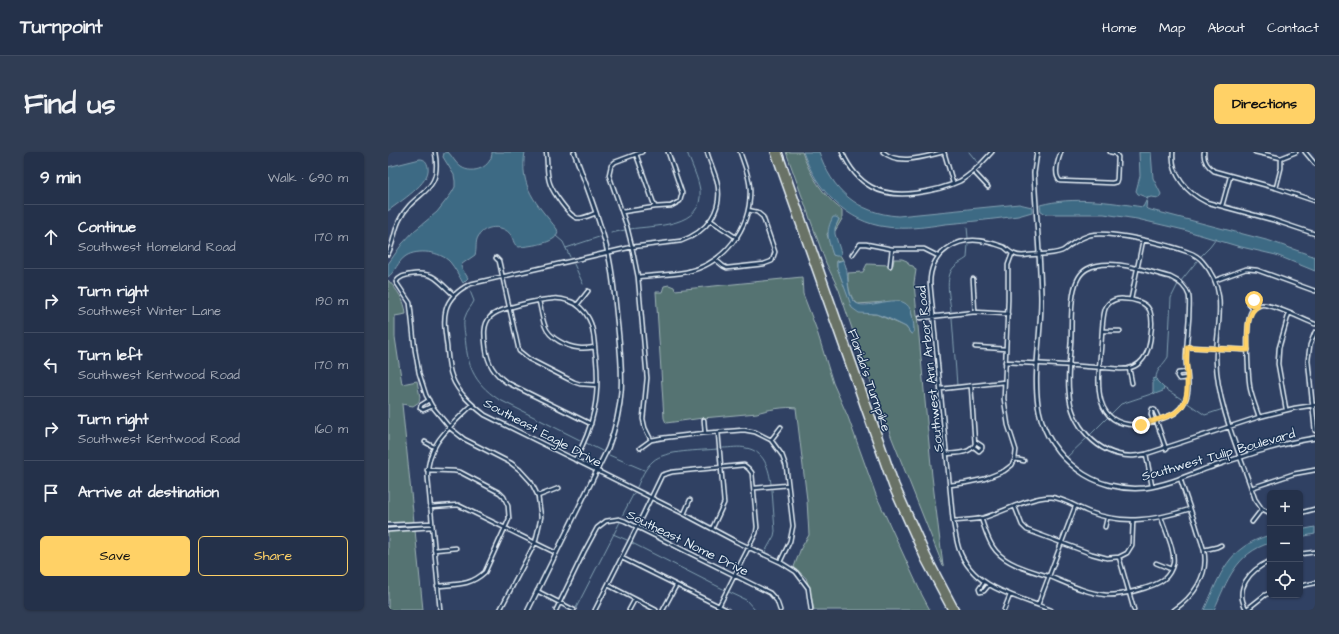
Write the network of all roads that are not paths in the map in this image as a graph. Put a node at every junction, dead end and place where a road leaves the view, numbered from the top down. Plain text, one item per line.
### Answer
1 (435, 152) edge
2 (546, 152) edge
3 (574, 152) edge
4 (642, 152) edge
5 (668, 152) edge
6 (707, 152) edge
7 (740, 152) edge
8 (774, 152) edge
9 (779, 152) edge
10 (842, 152) edge
11 (883, 152) edge
12 (944, 152) edge
13 (992, 152) edge
14 (1037, 152) edge
15 (1061, 152) edge
16 (1110, 152) edge
17 (1173, 152) edge
18 (1204, 152) edge
19 (1255, 152) edge
20 (1296, 152) edge
21 (1305, 152) edge
22 (636, 154) junction
23 (1280, 158) junction
24 (1315, 164) edge
25 (974, 171) junction
26 (1230, 177) junction
27 (953, 183) junction
28 (988, 187) dead end
29 (1276, 188) junction
30 (1315, 201) edge
31 (1222, 206) junction
32 (655, 207) junction
33 (748, 210) junction
34 (622, 212) junction
35 (596, 213) junction
36 (710, 220) junction
37 (1315, 234) edge
38 (737, 238) junction
39 (1143, 240) junction
40 (632, 247) junction
41 (892, 249) junction
42 (608, 253) junction
43 (388, 254) edge
44 (1012, 254) junction
45 (1039, 254) junction
46 (852, 255) dead end
47 (938, 256) junction
48 (496, 258) dead end
49 (716, 260) junction
50 (890, 266) dead end
51 (1138, 269) junction
52 (503, 277) junction
53 (638, 277) junction
54 (973, 279) dead end
55 (1216, 280) junction
56 (588, 291) dead end
57 (1315, 291) edge
58 (454, 295) junction
59 (1132, 299) junction
60 (540, 301) junction
61 (578, 305) junction
62 (1258, 306) junction
63 (510, 308) junction
64 (1253, 309) junction
65 (975, 312) junction
66 (1289, 313) junction
67 (1008, 314) junction
68 (933, 316) junction
69 (920, 318) dead end
70 (1315, 324) edge
71 (1102, 331) junction
72 (1120, 331) dead end
73 (1315, 332) edge
74 (975, 347) dead end
75 (1187, 347) junction
76 (594, 348) junction
77 (1006, 349) junction
78 (1217, 349) junction
79 (1248, 350) junction
80 (1005, 362) junction
81 (1037, 364) junction
82 (1070, 365) junction
83 (1100, 367) junction
84 (1129, 368) junction
85 (1187, 372) junction
86 (1309, 375) junction
87 (1315, 375) edge
88 (1187, 378) junction
89 (1004, 382) junction
90 (1132, 383) dead end
91 (597, 385) junction
92 (971, 386) junction
93 (941, 389) junction
94 (429, 400) junction
95 (472, 405) junction
96 (432, 406) junction
97 (1314, 406) edge
98 (1286, 409) junction
99 (1259, 417) junction
100 (704, 420) dead end
101 (1156, 420) junction
102 (591, 424) junction
103 (781, 427) dead end
104 (1230, 427) junction
105 (450, 428) junction
106 (1315, 431) edge
107 (718, 432) junction
108 (705, 433) junction
109 (1315, 438) edge
110 (651, 440) junction
111 (771, 440) junction
112 (425, 442) dead end
113 (976, 442) junction
114 (434, 447) junction
115 (974, 447) junction
116 (640, 448) dead end
117 (1166, 449) junction
118 (947, 454) junction
119 (1146, 454) junction
120 (1240, 457) junction
121 (1015, 459) junction
122 (575, 460) junction
123 (1024, 461) dead end
124 (721, 467) junction
125 (427, 470) junction
126 (1315, 470) edge
127 (597, 471) junction
128 (1180, 478) junction
129 (788, 484) junction
130 (950, 485) junction
131 (1152, 486) junction
132 (559, 488) dead end
133 (754, 488) junction
134 (1252, 488) junction
135 (538, 496) junction
136 (651, 498) junction
137 (690, 500) dead end
138 (430, 507) junction
139 (1015, 507) junction
140 (1075, 507) junction
141 (1190, 509) junction
142 (1262, 509) junction
143 (1315, 509) edge
144 (1267, 512) edge
145 (1303, 512) edge
146 (684, 514) junction
147 (1161, 517) junction
148 (981, 518) junction
149 (1107, 518) junction
150 (1133, 521) junction
151 (953, 522) junction
152 (1252, 522) dead end
153 (432, 525) junction
154 (388, 526) edge
155 (637, 527) junction
156 (1105, 527) dead end
157 (506, 528) junction
158 (712, 529) junction
159 (388, 530) edge
160 (535, 543) junction
161 (1062, 543) junction
162 (1221, 545) dead end
163 (748, 547) junction
164 (456, 548) dead end
165 (434, 550) junction
166 (1204, 550) junction
167 (1315, 552) edge
168 (556, 553) junction
169 (1303, 554) edge
170 (1119, 556) junction
171 (622, 558) junction
172 (780, 562) junction
173 (1268, 562) edge
174 (1156, 563) dead end
175 (1171, 569) junction
176 (734, 575) junction
177 (1049, 577) junction
178 (984, 582) junction
179 (1315, 583) edge
180 (608, 585) junction
181 (989, 585) junction
182 (1303, 585) edge
183 (437, 586) junction
184 (676, 586) junction
185 (537, 591) junction
186 (1129, 592) junction
187 (1267, 594) edge
188 (1010, 595) junction
189 (635, 600) junction
190 (559, 603) junction
191 (1038, 605) junction
192 (718, 606) junction
193 (440, 610) edge
194 (500, 610) edge
195 (528, 610) edge
196 (556, 610) edge
197 (574, 610) edge
198 (595, 610) edge
199 (629, 610) edge
200 (656, 610) edge
201 (663, 610) edge
202 (727, 610) edge
203 (780, 610) edge
204 (811, 610) edge
205 (951, 610) edge
206 (956, 610) edge
207 (1004, 610) edge
208 (1051, 610) edge
209 (1134, 610) edge
210 (1174, 610) edge
211 (1247, 610) edge

1 - 43 street
2 - 35 street
3 - 35 street
4 - 22 street
5 - 32 street
6 - 36 street
7 - 33 street
8 - 205 highway, Florida's Turnpike
9 - 206 highway, Florida's Turnpike
10 - 27 street
11 - 12 street
12 - 27 street
13 - 25 street
14 - 45 street, Southwest Tulip Boulevard
15 - 16 street
17 - 31 street
18 - 26 street
19 - 23 street
20 - 23 street
21 - 24 street
22 - 32 street
22 - 34 street
23 - 29 street
25 - 27 street
25 - 28 street
26 - 29 street
26 - 31 street
29 - 30 street
31 - 37 street
32 - 34 street
33 - 38 street
33 - 49 street
34 - 40 street
35 - 42 street
36 - 38 street
36 - 40 street, Southeast Eagle Drive
38 - 49 street
39 - 45 street
39 - 51 street
39 - 55 street
40 - 42 street, Southeast Eagle Drive
40 - 53 street
41 - 46 street
41 - 47 street
41 - 50 street
42 - 52 street, Southeast Eagle Drive
42 - 127 street
44 - 45 street
44 - 47 street
44 - 67 street
45 - 81 street, Southwest Tulip Boulevard
47 - 68 street, Southwest Ann Arbor Road
48 - 52 street
49 - 53 street
51 - 59 street
51 - 75 street
51 - 82 street
52 - 58 street, Southeast Eagle Drive
52 - 63 street
53 - 110 street
54 - 65 street
55 - 57 street
55 - 78 street
56 - 61 street
58 - 94 street
58 - 95 street, Southeast Eagle Drive
59 - 71 street
59 - 84 street
60 - 61 street
60 - 63 street
60 - 76 street
61 - 76 street
62 - 64 street
62 - 64 street
62 - 66 street
63 - 91 street
63 - 102 street
64 - 79 street
65 - 67 street
65 - 68 street
66 - 70 street
66 - 98 street
67 - 77 street
68 - 69 street
68 - 93 street, Southwest Ann Arbor Road
71 - 72 street
71 - 83 street
73 - 86 street
74 - 77 street
75 - 78 street
75 - 85 street
76 - 91 street
77 - 80 street
78 - 79 street
78 - 104 street
79 - 99 street
80 - 81 street
80 - 89 street
81 - 82 street
81 - 131 street, Southwest Tulip Boulevard
82 - 83 street
82 - 119 street
83 - 84 street
83 - 101 street
84 - 90 street
85 - 88 street
85 - 88 street
86 - 87 street
86 - 97 street
88 - 101 street
89 - 92 street
89 - 121 street
91 - 102 street
92 - 93 street
92 - 113 street
93 - 118 street, Southwest Ann Arbor Road
94 - 96 street
94 - 96 street
95 - 105 street
95 - 122 street, Southeast Eagle Drive
96 - 105 street
97 - 98 street
97 - 106 street
98 - 99 street
99 - 104 street
100 - 108 street
101 - 117 street
102 - 122 street
103 - 111 street
104 - 117 street
104 - 120 street
105 - 114 street
105 - 135 street
107 - 108 street
107 - 111 street
107 - 124 street
108 - 110 street
109 - 120 street, Southwest Tulip Boulevard
110 - 116 street
111 - 129 street
112 - 114 street
113 - 115 street
113 - 115 street
114 - 125 street
115 - 118 street
117 - 119 street
118 - 130 street, Southwest Ann Arbor Road
119 - 131 street
120 - 128 street, Southwest Tulip Boulevard
120 - 134 street
121 - 123 street
121 - 130 street
122 - 127 street, Southeast Eagle Drive
124 - 133 street
124 - 136 street
124 - 158 street
125 - 138 street
125 - 157 street
126 - 134 street
127 - 136 street, Southeast Eagle Drive
127 - 168 street
128 - 131 street, Southwest Tulip Boulevard
128 - 141 street
129 - 133 street
129 - 172 street
130 - 151 street, Southwest Ann Arbor Road
132 - 135 street
133 - 163 street
134 - 142 street
135 - 160 street
136 - 146 street, Southeast Eagle Drive
136 - 155 street
137 - 146 street
138 - 153 street
138 - 157 street
139 - 140 street
139 - 148 street
139 - 161 street
140 - 149 street
140 - 161 street
141 - 147 street
141 - 166 street
142 - 144 street
142 - 152 street
143 - 145 street
146 - 158 street, Southeast Eagle Drive
147 - 150 street
147 - 175 street
148 - 151 street
148 - 177 street
149 - 150 street
149 - 156 street
150 - 170 street
151 - 178 street, Southwest Ann Arbor Road
153 - 154 street
153 - 159 street
153 - 165 street
155 - 171 street
155 - 176 street, Southeast Nome Drive
155 - 190 street, Southeast Nome Drive
157 - 160 street
157 - 183 street
158 - 163 street, Southeast Eagle Drive
160 - 168 street
160 - 194 street
161 - 170 street
161 - 177 street
162 - 166 street
163 - 172 street, Southeast Eagle Drive
163 - 176 street
164 - 165 street
165 - 183 street
166 - 210 street
167 - 169 street
168 - 185 street
170 - 186 street
171 - 180 street
171 - 184 street
172 - 204 street, Southeast Eagle Drive
173 - 211 street
174 - 175 street
175 - 186 street
176 - 192 street
176 - 203 street, Southeast Nome Drive
177 - 186 street
177 - 191 street
178 - 181 street, Southwest Ann Arbor Road
178 - 181 street, Southwest Ann Arbor Road
179 - 182 street
180 - 189 street
180 - 198 street
181 - 188 street, Southwest Ann Arbor Road
183 - 193 street
184 - 192 street
184 - 201 street
185 - 190 street
185 - 195 street
186 - 209 street
187 - 211 street
188 - 191 street, Southwest Ann Arbor Road
188 - 207 street
189 - 199 street
189 - 200 street
190 - 196 street, Southeast Nome Drive
190 - 197 street
191 - 208 street, Southwest Ann Arbor Road
192 - 202 street

